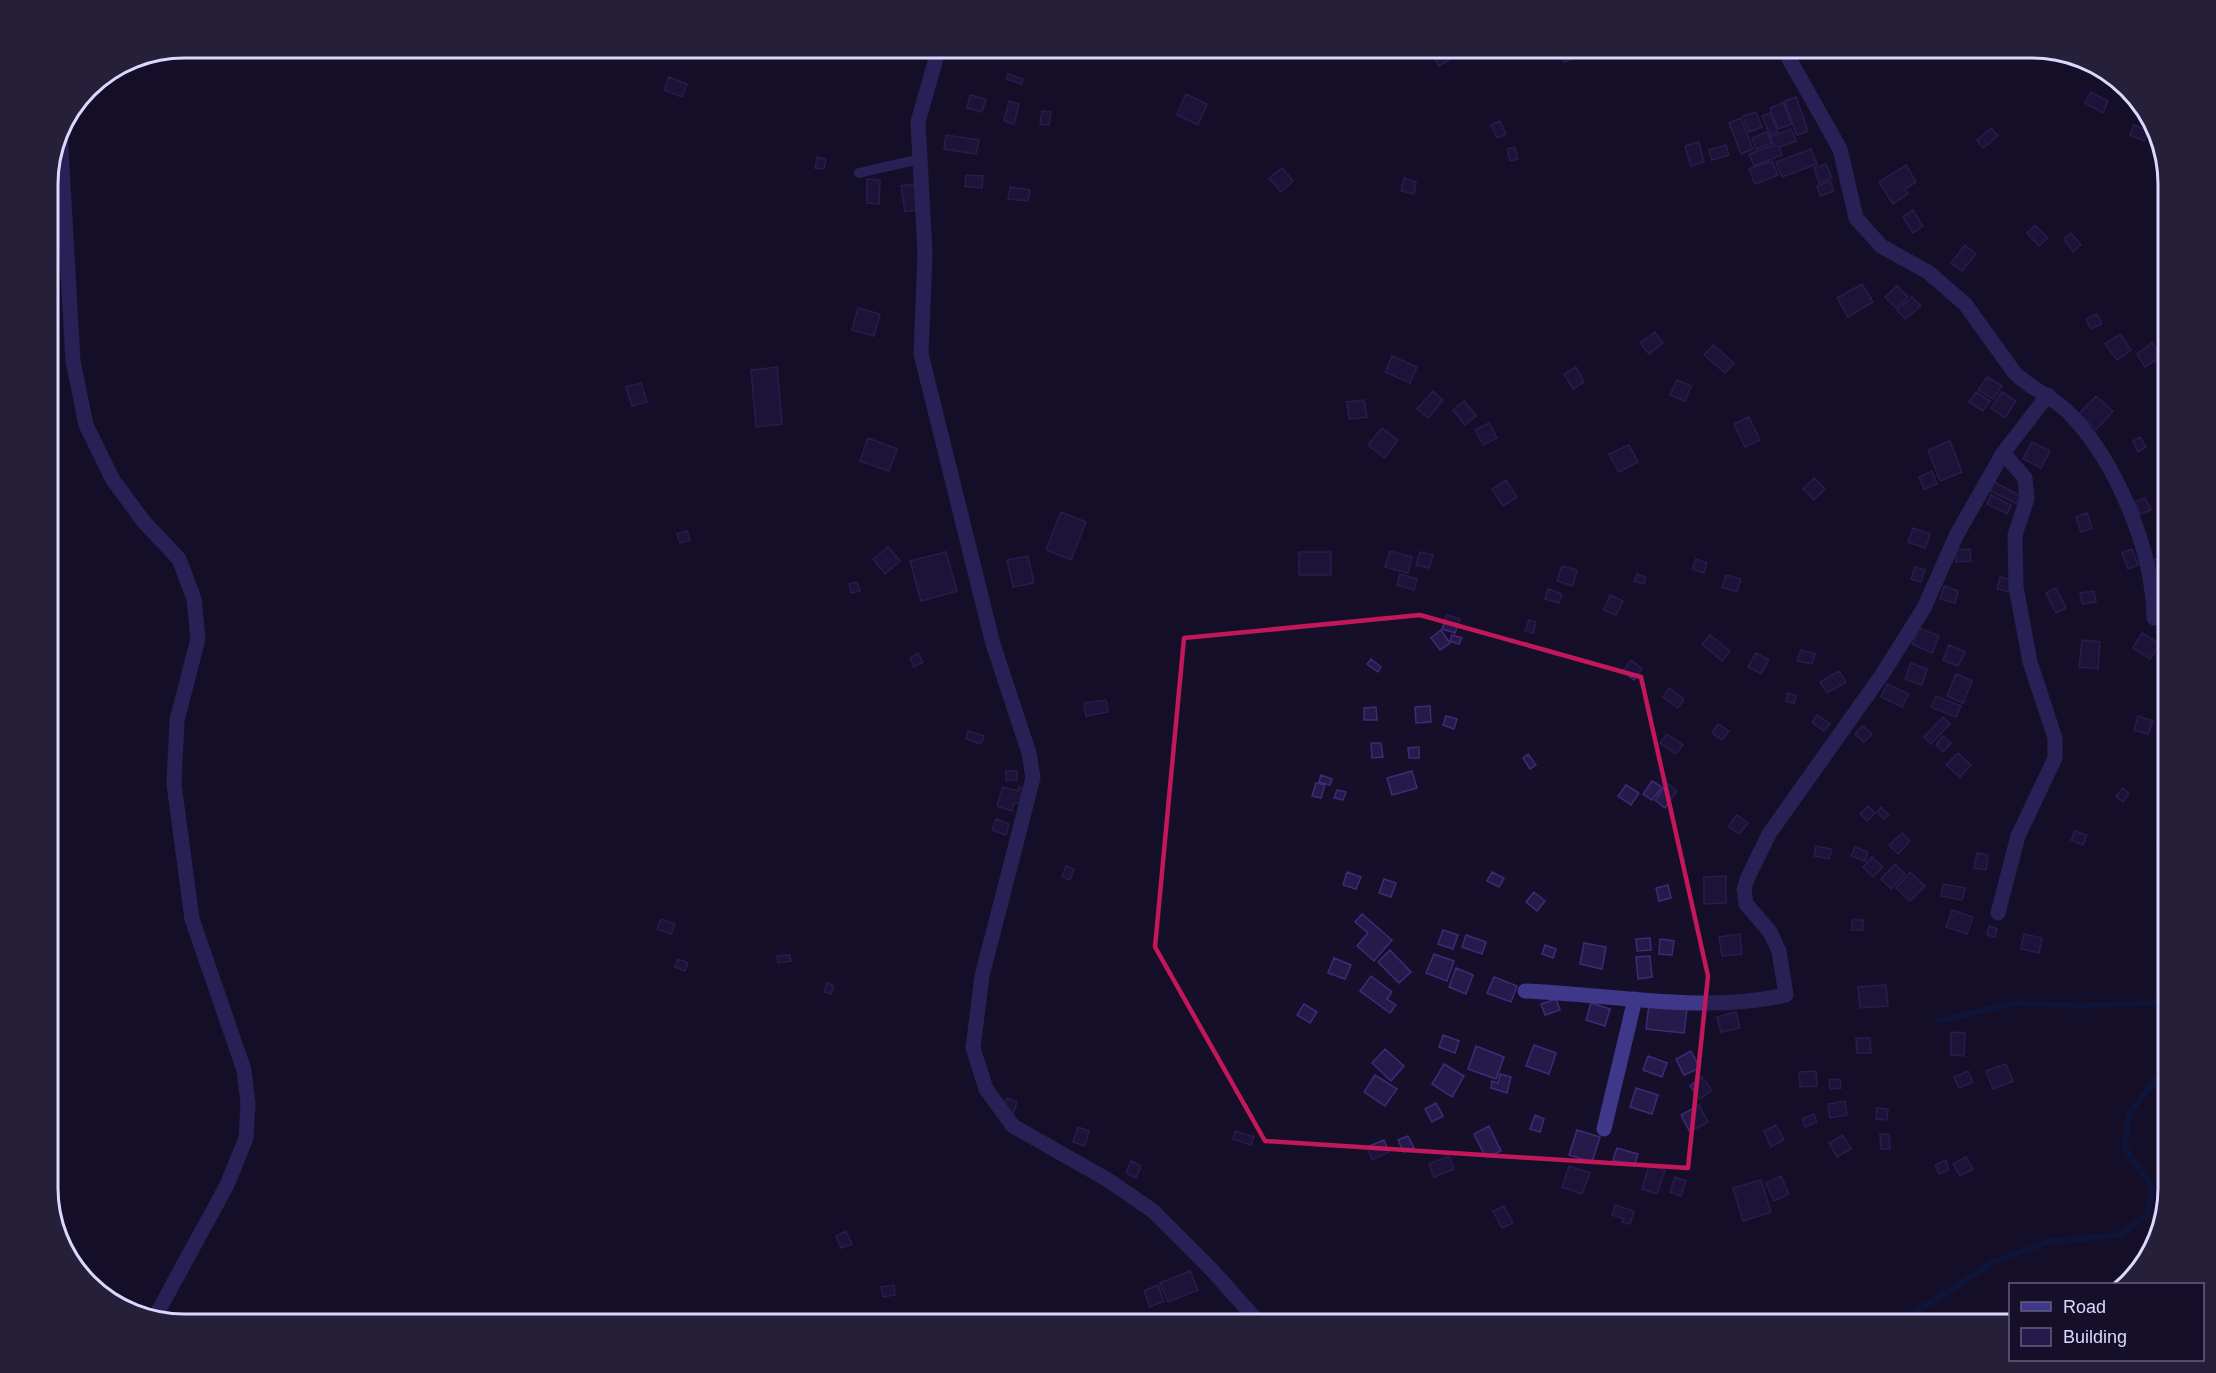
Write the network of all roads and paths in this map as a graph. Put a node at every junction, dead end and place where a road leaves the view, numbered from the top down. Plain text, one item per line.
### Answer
1 (1788, 58) edge
2 (936, 59) edge
3 (62, 158) edge
4 (920, 159) junction
5 (859, 174) dead end
6 (2048, 395) junction
7 (2003, 453) junction
8 (2154, 618) dead end
9 (1998, 913) dead end
10 (1525, 991) dead end
11 (1635, 999) junction
12 (1604, 1129) dead end
13 (158, 1311) edge
14 (1250, 1314) edge

1 - 6 street
2 - 4 street
3 - 13 street
4 - 5 lane
4 - 14 street
6 - 7 street
6 - 8 street
7 - 9 street
7 - 11 street
10 - 11 street
11 - 12 street

